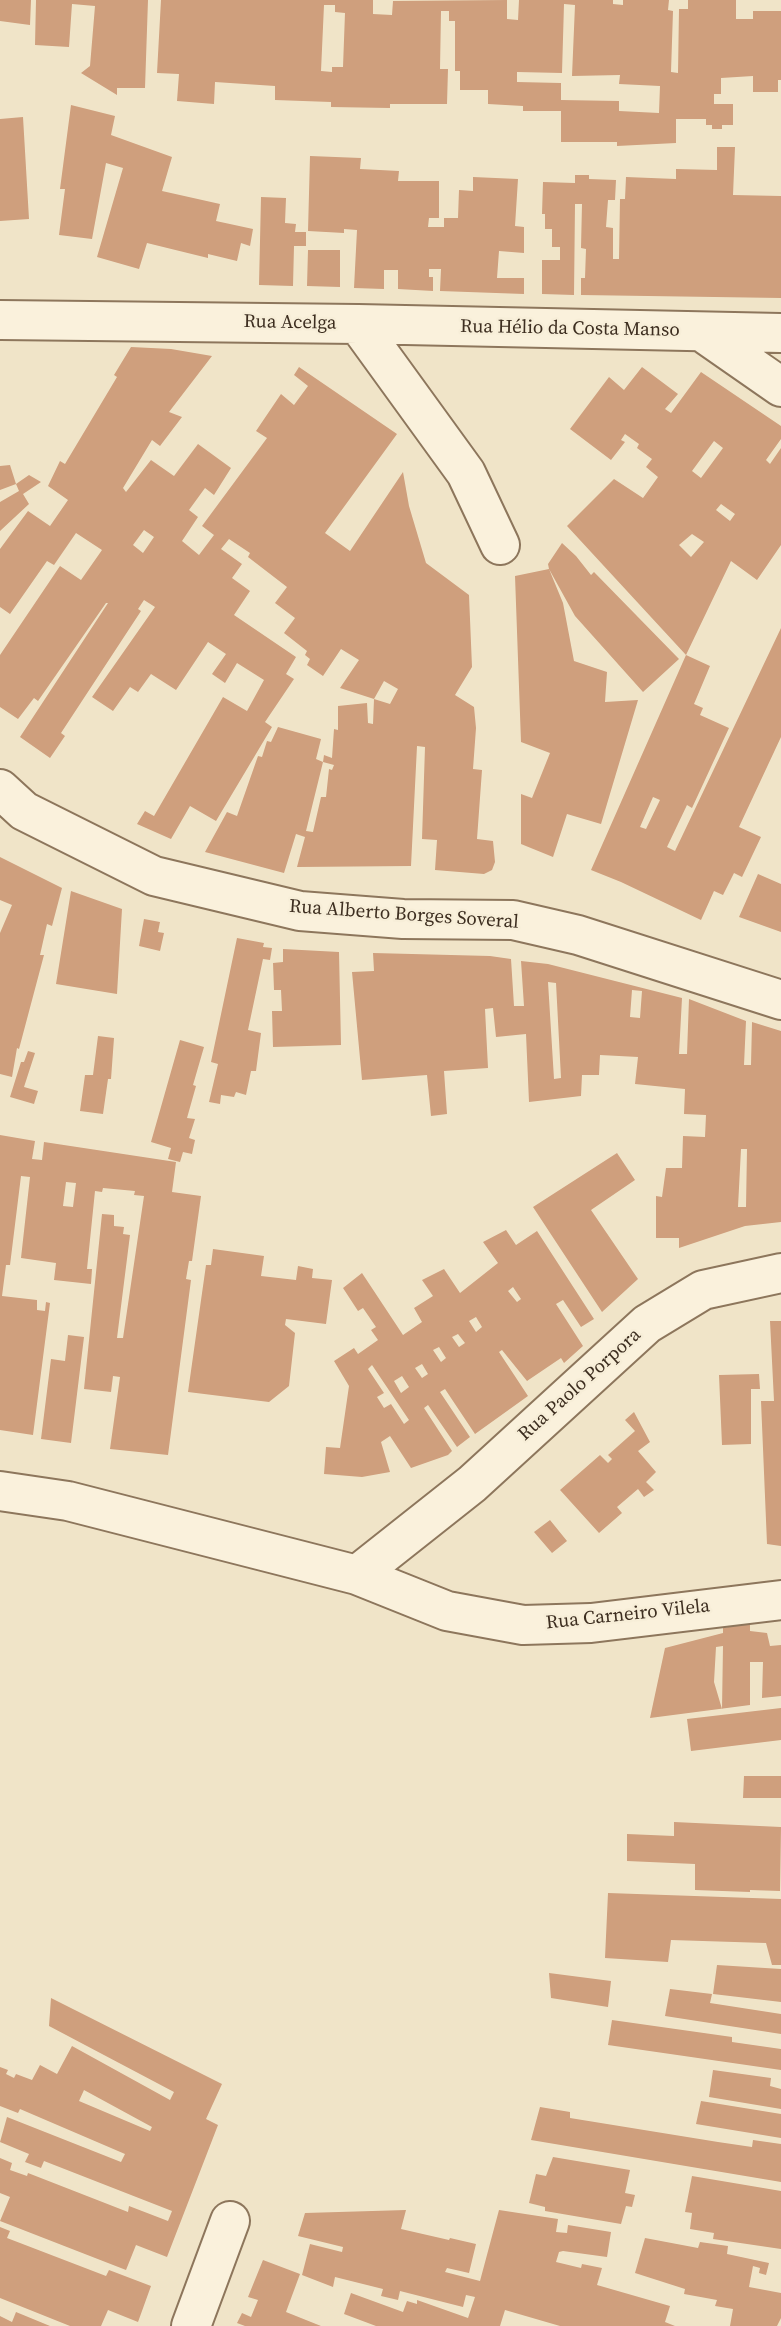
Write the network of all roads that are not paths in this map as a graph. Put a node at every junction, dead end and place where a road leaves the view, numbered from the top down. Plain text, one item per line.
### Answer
1 (0, 320) edge
2 (358, 324) junction
3 (702, 332) junction
4 (781, 333) edge
5 (781, 387) edge
6 (500, 545) dead end
7 (0, 789) edge
8 (781, 1000) edge
9 (781, 1273) edge
10 (0, 1491) edge
11 (403, 1539) junction
12 (357, 1575) junction
13 (402, 1593) junction
14 (781, 1600) edge
15 (230, 2221) dead end
16 (191, 2326) edge

1 - 2 street, Rua Acelga
2 - 3 street, Rua Hélio da Costa Manso
2 - 6 street, Rua Acelga
3 - 4 street, Rua Hélio da Costa Manso
3 - 5 street
7 - 8 street, Rua Alberto Borges Soveral
9 - 11 street, Rua Paolo Porpora
10 - 12 street
11 - 12 street, Rua Paolo Porpora
11 - 13 street
12 - 13 street, Rua Carneiro Vilela
13 - 14 street, Rua Carneiro Vilela
15 - 16 street

